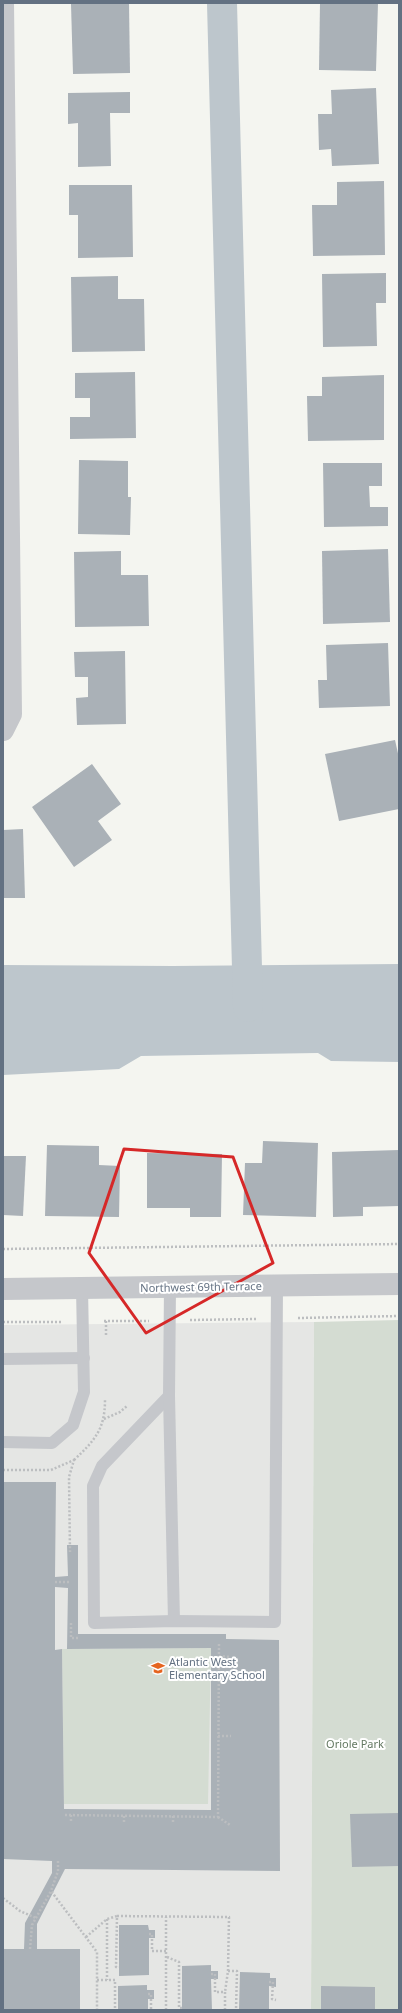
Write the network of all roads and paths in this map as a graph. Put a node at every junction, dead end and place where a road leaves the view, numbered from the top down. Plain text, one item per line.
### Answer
1 (4, 3) edge
2 (3, 730) edge
3 (399, 1244) edge
4 (3, 1249) edge
5 (399, 1284) edge
6 (277, 1285) junction
7 (170, 1287) junction
8 (82, 1288) junction
9 (3, 1289) edge
10 (399, 1316) edge
11 (276, 1318) junction
12 (170, 1320) junction
13 (3, 1322) edge
14 (83, 1322) junction
15 (84, 1358) junction
16 (3, 1359) edge
17 (168, 1396) junction
18 (132, 1403) dead end
19 (104, 1419) dead end
20 (3, 1442) edge
21 (55, 1582) dead end
22 (71, 1582) dead end
23 (174, 1621) junction
24 (219, 1636) dead end
25 (219, 1656) junction
26 (231, 1657) dead end
27 (218, 1736) junction
28 (230, 1736) dead end
29 (65, 1815) dead end
30 (71, 1815) junction
31 (124, 1816) junction
32 (173, 1816) junction
33 (218, 1817) junction
34 (71, 1822) dead end
35 (124, 1823) dead end
36 (173, 1824) dead end
37 (230, 1825) dead end
38 (58, 1860) dead end
39 (51, 1891) junction
40 (3, 1898) edge
41 (117, 1916) junction
42 (166, 1917) junction
43 (36, 1918) junction
44 (107, 1919) junction
45 (148, 1934) dead end
46 (86, 1937) junction
47 (30, 1949) dead end
48 (166, 1951) junction
49 (167, 1957) junction
50 (119, 1967) dead end
51 (228, 1971) junction
52 (211, 1974) dead end
53 (97, 1980) junction
54 (107, 1980) junction
55 (269, 1982) dead end
56 (225, 1992) junction
57 (148, 1994) dead end
58 (276, 2000) dead end
59 (182, 2008) dead end
60 (97, 2010) edge
61 (115, 2010) edge
62 (151, 2010) edge
63 (166, 2010) edge
64 (225, 2010) edge
65 (236, 2010) edge

1 - 2 street
3 - 4 path
5 - 6 street, Northwest 69th Terrace
6 - 7 street, Northwest 69th Terrace
6 - 11 lane
7 - 8 street, Northwest 69th Terrace
7 - 12 lane
8 - 9 street, Northwest 69th Terrace
8 - 14 lane
10 - 11 path
11 - 12 path
11 - 23 lane
12 - 14 path
12 - 17 lane
13 - 14 path
14 - 15 lane
15 - 16 lane
15 - 20 lane
17 - 23 lane
17 - 23 lane
18 - 19 path
21 - 22 path
24 - 25 path
25 - 26 path
25 - 27 path
27 - 28 path
27 - 33 path
29 - 30 path
30 - 31 path
30 - 34 path
31 - 32 path
31 - 35 path
32 - 33 path
32 - 36 path
33 - 37 path
38 - 39 path
39 - 43 path
39 - 46 path
40 - 43 path
41 - 42 path
41 - 44 path
41 - 50 path
42 - 48 path
42 - 51 path
43 - 47 path
44 - 46 path
44 - 54 path
45 - 48 path
46 - 53 path
48 - 49 path
49 - 59 path
49 - 63 path
51 - 56 path
51 - 65 path
52 - 56 path
53 - 54 path
53 - 60 path
54 - 61 path
55 - 58 path
56 - 64 path
57 - 62 path

